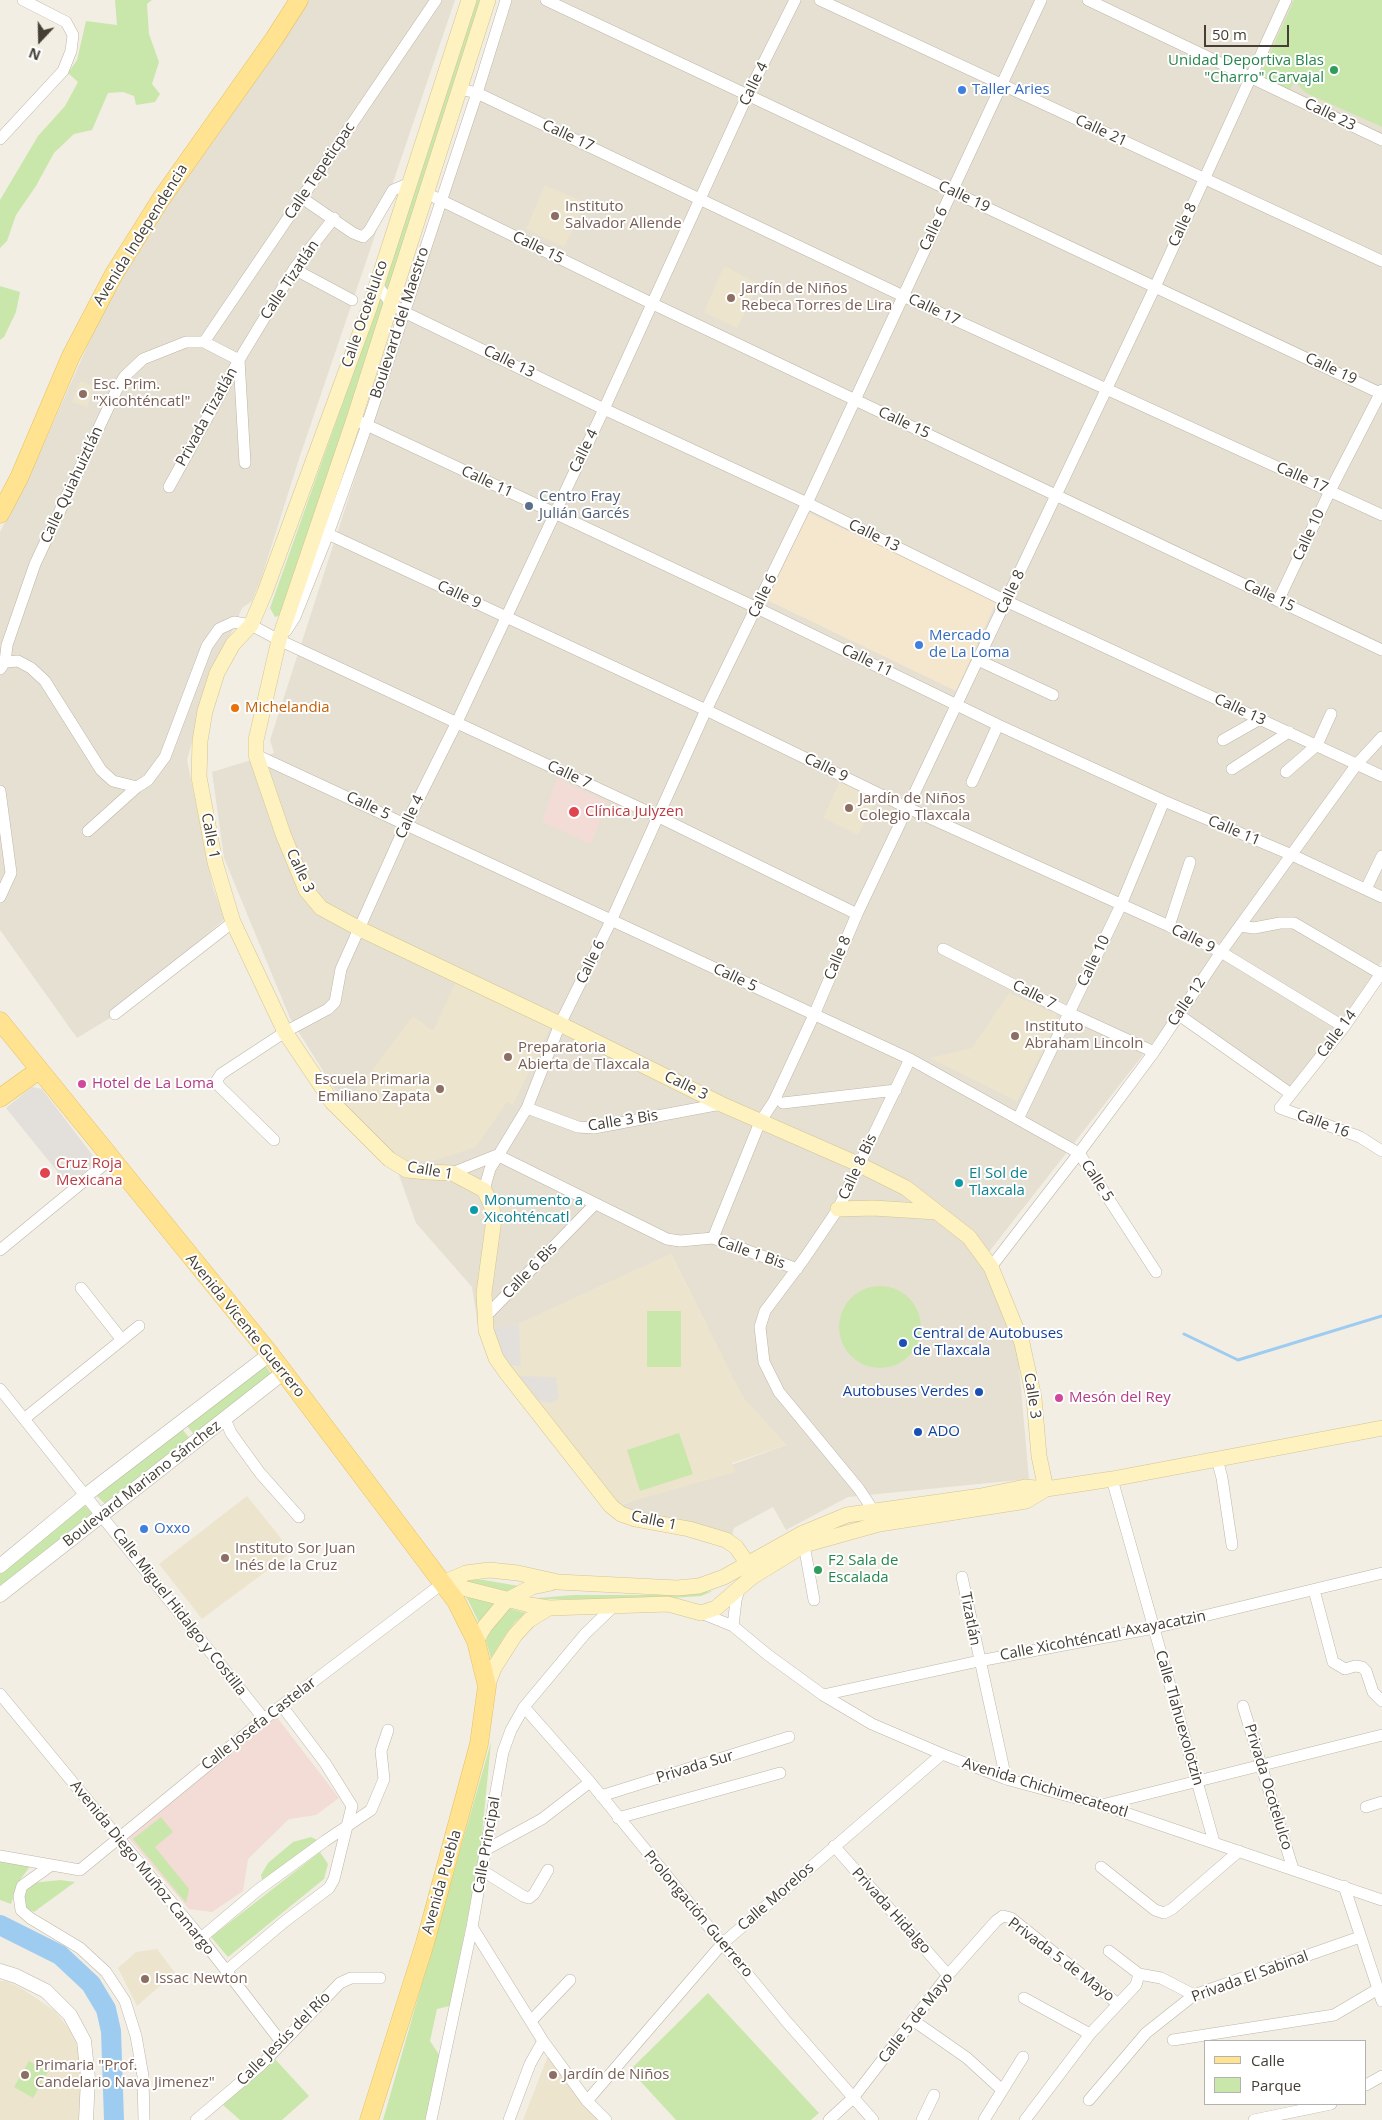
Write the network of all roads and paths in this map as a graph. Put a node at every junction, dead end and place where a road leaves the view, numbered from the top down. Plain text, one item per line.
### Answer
1 (23, 0) edge
2 (286, 0) edge
3 (299, 0) edge
4 (436, 0) edge
5 (469, 0) edge
6 (488, 0) edge
7 (506, 0) edge
8 (546, 0) edge
9 (795, 0) edge
10 (820, 0) edge
11 (1041, 0) edge
12 (1088, 0) edge
13 (1286, 0) edge
14 (1251, 76) junction
15 (1002, 85) junction
16 (460, 89) junction
17 (477, 94) junction
18 (748, 94) junction
19 (0, 139) edge
20 (1382, 140) edge
21 (1204, 179) junction
22 (410, 183) junction
23 (952, 191) junction
24 (426, 193) junction
25 (302, 198) junction
26 (440, 200) junction
27 (700, 200) junction
28 (334, 218) junction
29 (1382, 261) edge
30 (294, 269) junction
31 (376, 284) junction
32 (1154, 287) junction
33 (903, 296) junction
34 (352, 300) dead end
35 (391, 302) junction
36 (651, 303) junction
37 (404, 312) junction
38 (204, 342) junction
39 (239, 360) junction
40 (343, 381) junction
41 (1105, 389) junction
42 (363, 392) junction
43 (1382, 392) edge
44 (854, 399) junction
45 (604, 409) junction
46 (361, 422) junction
47 (246, 463) dead end
48 (169, 487) dead end
49 (1330, 491) junction
50 (1057, 495) junction
51 (0, 502) edge
52 (807, 503) junction
53 (554, 513) junction
54 (0, 514) edge
55 (1382, 515) edge
56 (328, 534) junction
57 (1006, 601) junction
58 (1278, 601) junction
59 (757, 608) junction
60 (506, 617) junction
61 (250, 625) junction
62 (279, 640) junction
63 (1382, 650) edge
64 (978, 660) junction
65 (3, 665) edge
66 (1053, 695) dead end
67 (957, 705) junction
68 (706, 710) junction
69 (1331, 714) dead end
70 (1260, 719) junction
71 (457, 722) junction
72 (998, 725) junction
73 (1289, 732) junction
74 (1382, 737) edge
75 (1222, 740) dead end
76 (1317, 745) junction
77 (256, 747) junction
78 (1357, 764) junction
79 (1232, 768) dead end
80 (1286, 772) dead end
81 (1382, 776) edge
82 (972, 782) dead end
83 (137, 787) junction
84 (0, 792) edge
85 (1164, 801) junction
86 (908, 808) junction
87 (659, 817) junction
88 (406, 824) junction
89 (88, 832) dead end
90 (1292, 855) junction
91 (1382, 856) edge
92 (1190, 862) dead end
93 (1366, 889) junction
94 (1382, 897) edge
95 (0, 898) edge
96 (1121, 906) junction
97 (857, 914) junction
98 (611, 921) junction
99 (233, 922) junction
100 (1169, 926) junction
101 (1240, 926) junction
102 (360, 929) junction
103 (943, 949) dead end
104 (1221, 952) junction
105 (1381, 973) edge
106 (1069, 1013) junction
107 (115, 1014) dead end
108 (814, 1015) junction
109 (1179, 1015) junction
110 (0, 1021) edge
111 (560, 1024) junction
112 (1344, 1027) junction
113 (286, 1032) junction
114 (1154, 1052) junction
115 (910, 1059) junction
116 (39, 1070) junction
117 (896, 1090) junction
118 (1291, 1094) junction
119 (0, 1098) edge
120 (783, 1103) dead end
121 (721, 1104) junction
122 (527, 1108) junction
123 (1018, 1118) junction
124 (760, 1122) junction
125 (274, 1140) dead end
126 (1382, 1150) edge
127 (1079, 1153) junction
128 (497, 1155) junction
129 (112, 1158) junction
130 (858, 1164) junction
131 (452, 1173) junction
132 (484, 1190) junction
133 (595, 1204) junction
134 (838, 1209) junction
135 (936, 1212) junction
136 (713, 1238) junction
137 (0, 1250) edge
138 (991, 1267) junction
139 (797, 1269) junction
140 (1156, 1272) dead end
141 (81, 1288) dead end
142 (485, 1317) junction
143 (138, 1326) dead end
144 (122, 1340) junction
145 (270, 1354) junction
146 (284, 1372) junction
147 (0, 1389) edge
148 (24, 1419) junction
149 (225, 1419) junction
150 (181, 1423) junction
151 (1382, 1428) edge
152 (196, 1441) junction
153 (1217, 1459) junction
154 (1112, 1479) junction
155 (1046, 1489) junction
156 (86, 1495) junction
157 (102, 1515) junction
158 (299, 1517) dead end
159 (877, 1518) junction
160 (804, 1545) junction
161 (1232, 1546) dead end
162 (0, 1566) edge
163 (1382, 1573) edge
164 (746, 1575) junction
165 (962, 1577) dead end
166 (558, 1582) junction
167 (443, 1583) junction
168 (687, 1588) junction
169 (1314, 1590) junction
170 (0, 1595) edge
171 (507, 1600) junction
172 (814, 1600) dead end
173 (614, 1606) junction
174 (549, 1608) junction
175 (694, 1611) junction
176 (733, 1626) junction
177 (1154, 1628) junction
178 (476, 1641) junction
179 (979, 1661) junction
180 (487, 1686) junction
181 (0, 1694) edge
182 (823, 1695) junction
183 (1382, 1701) edge
184 (282, 1706) junction
185 (1243, 1706) dead end
186 (524, 1707) junction
187 (264, 1719) junction
188 (388, 1730) dead end
189 (1382, 1735) edge
190 (789, 1737) dead end
191 (942, 1754) junction
192 (1261, 1767) junction
193 (780, 1773) dead end
194 (1006, 1779) junction
195 (1197, 1781) junction
196 (590, 1782) junction
197 (601, 1796) junction
198 (1382, 1802) edge
199 (1102, 1805) junction
200 (1366, 1808) dead end
201 (618, 1818) junction
202 (347, 1825) junction
203 (119, 1838) junction
204 (1214, 1842) junction
205 (834, 1846) junction
206 (487, 1849) junction
207 (1239, 1851) junction
208 (0, 1856) edge
209 (50, 1866) junction
210 (1101, 1867) dead end
211 (1293, 1869) junction
212 (548, 1870) dead end
213 (483, 1871) junction
214 (1344, 1886) junction
215 (1382, 1900) edge
216 (1003, 1916) joint
217 (472, 1927) junction
218 (1360, 1937) junction
219 (201, 1938) junction
220 (722, 1944) junction
221 (1109, 1951) dead end
222 (226, 1971) junction
223 (0, 1972) edge
224 (1140, 1974) junction
225 (948, 1975) junction
226 (380, 1978) dead end
227 (570, 1980) dead end
228 (1378, 1989) junction
229 (1194, 1995) junction
230 (1024, 1998) dead end
231 (1382, 2001) edge
232 (1118, 2004) junction
233 (531, 2021) junction
234 (914, 2021) junction
235 (1090, 2034) junction
236 (1174, 2040) dead end
237 (543, 2042) junction
238 (282, 2043) junction
239 (1023, 2057) dead end
240 (1382, 2076) edge
241 (1367, 2084) edge
242 (1002, 2090) junction
243 (934, 2095) dead end
244 (853, 2098) junction
245 (1089, 2100) dead end
246 (587, 2101) junction
247 (1326, 2105) edge
248 (86, 2120) edge
249 (144, 2120) edge
250 (196, 2120) edge
251 (369, 2120) edge
252 (431, 2120) edge
253 (509, 2120) edge
254 (606, 2120) edge
255 (829, 2120) edge
256 (873, 2120) edge
257 (922, 2120) edge
258 (984, 2120) edge
259 (1025, 2120) edge
260 (1254, 2120) edge

1 - 19 street
2 - 51 main road, Avenida Independencia
3 - 54 main road, Avenida Independencia
4 - 25 street, Calle Tepeticpac
5 - 22 main road, Calle Ocotelulco
6 - 16 main road, Boulevard del Maestro
7 - 17 street, Boulevard del Maestro
8 - 18 street, Calle 19
9 - 18 street, Calle 4
10 - 15 street, Calle 21
11 - 15 street, Calle 6
12 - 14 street, Calle 23
13 - 14 street, Calle 8
14 - 20 street, Calle 23
14 - 21 street, Calle 8
15 - 21 street, Calle 21
15 - 23 street, Calle 6
16 - 17 street, Calle 17
16 - 24 main road, Boulevard del Maestro
17 - 26 street, Boulevard del Maestro
17 - 27 street, Calle 17
18 - 23 street, Calle 19
18 - 27 street, Calle 4
21 - 29 street, Calle 21
21 - 32 street, Calle 8
22 - 28 street
22 - 31 main road, Calle Ocotelulco
23 - 32 street, Calle 19
23 - 33 street, Calle 6
24 - 26 street, Calle 15
24 - 35 main road, Boulevard del Maestro
25 - 28 street
25 - 38 street, Calle Tepeticpac
26 - 36 street, Calle 15
26 - 37 street, Boulevard del Maestro
27 - 33 street, Calle 17
27 - 36 street, Calle 4
28 - 30 street, Calle Tizatlán
30 - 34 street
30 - 39 street, Calle Tizatlán
31 - 35 street, Calle 13
31 - 40 main road, Calle Ocotelulco
32 - 41 street, Calle 8
32 - 43 street, Calle 19
33 - 41 street, Calle 17
33 - 44 street, Calle 6
35 - 37 street, Calle 13
35 - 42 main road, Boulevard del Maestro
36 - 44 street, Calle 15
36 - 45 street, Calle 4
37 - 45 street, Calle 13
37 - 46 street, Boulevard del Maestro
38 - 39 street
38 - 65 street, Calle Quiahuiztlán
39 - 47 street, Privada Tizatlán
39 - 48 street, Privada Tizatlán
40 - 42 main road
40 - 61 main road, Calle Ocotelulco
41 - 49 street, Calle 17
41 - 50 street, Calle 8
42 - 46 main road, Boulevard del Maestro
43 - 49 street, Calle 10
44 - 50 street, Calle 15
44 - 52 street, Calle 6
45 - 52 street, Calle 13
45 - 53 street, Calle 4
46 - 53 street, Calle 11
46 - 56 street, Boulevard del Maestro
46 - 62 main road, Boulevard del Maestro
49 - 55 street, Calle 17
49 - 58 street, Calle 10
50 - 57 street, Calle 8
50 - 58 street, Calle 15
52 - 57 street, Calle 13
52 - 59 street, Calle 6
53 - 59 street, Calle 11
53 - 60 street, Calle 4
56 - 60 street, Calle 9
56 - 62 street, Boulevard del Maestro
57 - 64 street, Calle 8
57 - 70 street, Calle 13
58 - 63 street, Calle 15
59 - 67 street, Calle 11
59 - 68 street, Calle 6
60 - 68 street, Calle 9
60 - 71 street, Calle 4
61 - 62 street, Calle 7
61 - 83 street
61 - 99 main road, Calle 1
62 - 71 street, Calle 7
62 - 77 main road, Boulevard del Maestro
64 - 66 street
64 - 67 street, Calle 8
65 - 83 street
67 - 72 street, Calle 11
67 - 86 street, Calle 8
68 - 86 street, Calle 9
68 - 87 street, Calle 6
69 - 76 street
70 - 73 street, Calle 13
70 - 75 street
71 - 87 street, Calle 7
71 - 88 street, Calle 4
72 - 82 street
72 - 85 street, Calle 11
73 - 76 street, Calle 13
73 - 79 street
74 - 78 street, Calle 12
76 - 78 street, Calle 13
76 - 80 street
77 - 88 street, Calle 5
77 - 102 main road, Calle 3
78 - 81 street, Calle 13
78 - 90 street, Calle 12
83 - 89 street
84 - 95 street
85 - 90 street, Calle 11
85 - 96 street, Calle 10
86 - 96 street, Calle 9
86 - 97 street, Calle 8
87 - 97 street, Calle 7
87 - 98 street, Calle 6
88 - 98 street, Calle 5
88 - 102 street, Calle 4
90 - 93 street, Calle 11
90 - 101 street, Calle 12
91 - 93 street
92 - 100 street
93 - 94 street, Calle 11
96 - 100 street, Calle 9
96 - 106 street, Calle 10
97 - 108 street, Calle 8
98 - 108 street, Calle 5
98 - 111 street, Calle 6
99 - 107 street
99 - 113 main road, Calle 1
100 - 104 street, Calle 9
101 - 104 street, Calle 12
101 - 105 street
102 - 111 main road, Calle 3
102 - 113 street, Calle 4
103 - 106 street, Calle 7
104 - 109 street, Calle 12
104 - 112 street, Calle 9
105 - 112 street, Calle 14
106 - 114 street, Calle 7
106 - 123 street, Calle 10
108 - 115 street, Calle 5
108 - 124 street, Calle 8
109 - 114 street, Calle 12
109 - 118 street
110 - 116 main road, Avenida Vicente Guerrero
111 - 121 main road, Calle 3
111 - 122 street, Calle 6
112 - 118 street, Calle 14
113 - 125 street, Calle 4
113 - 131 main road, Calle 1
114 - 127 street, Calle 12
115 - 117 street, Calle 8 Bis
115 - 123 street, Calle 5
116 - 119 main road
116 - 129 main road, Avenida Vicente Guerrero
117 - 120 street
117 - 130 street, Calle 8 Bis
118 - 126 street, Calle 16
121 - 122 street, Calle 3 Bis
121 - 124 main road, Calle 3
122 - 128 street, Calle 6
123 - 127 street, Calle 5
124 - 130 main road, Calle 3
124 - 136 street, Calle 8
127 - 138 street, Calle 12
127 - 140 street, Calle 5
128 - 131 street
128 - 132 street, Calle 6
128 - 133 street, Calle 1 Bis
129 - 137 street
129 - 145 main road, Avenida Vicente Guerrero
130 - 134 street, Calle 8 Bis
130 - 135 main road, Calle 3
131 - 132 main road, Calle 1
132 - 142 main road, Calle 1
133 - 136 street, Calle 1 Bis
133 - 142 street, Calle 6 Bis
134 - 135 main road
134 - 139 street, Calle 8 Bis
135 - 138 main road, Calle 3
136 - 139 street, Calle 1 Bis
138 - 155 main road, Calle 3
139 - 159 street, Calle 1 Bis
141 - 144 street
142 - 164 main road, Calle 1
143 - 144 street
144 - 148 street
145 - 146 main road, Avenida Vicente Guerrero
145 - 150 street, Boulevard Mariano Sánchez
146 - 149 street, Boulevard Mariano Sánchez
146 - 167 main road, Avenida Vicente Guerrero
147 - 148 street, Calle Miguel Hidalgo y Costilla
148 - 156 street, Calle Miguel Hidalgo y Costilla
149 - 152 street, Boulevard Mariano Sánchez
149 - 158 street
150 - 152 street
150 - 156 street, Boulevard Mariano Sánchez
151 - 153 main road
152 - 157 street, Boulevard Mariano Sánchez
153 - 154 main road
153 - 161 street
154 - 155 main road
154 - 177 street, Calle Tlahuexolotzin
155 - 159 main road
156 - 157 street, Calle Miguel Hidalgo y Costilla
156 - 162 street, Boulevard Mariano Sánchez
157 - 170 street, Boulevard Mariano Sánchez
157 - 187 street, Calle Miguel Hidalgo y Costilla
159 - 160 main road
159 - 164 main road
160 - 164 main road
160 - 172 street
163 - 169 street, Calle Xicohténcatl Axayacatzin
164 - 168 main road
164 - 175 main road
164 - 176 street
165 - 179 street, Tizatlán
166 - 167 main road
166 - 168 main road
166 - 171 main road
167 - 171 main road
167 - 178 main road, Avenida Vicente Guerrero
167 - 184 street, Calle Josefa Castelar
168 - 175 main road
169 - 177 street, Calle Xicohténcatl Axayacatzin
169 - 183 street
171 - 174 main road
171 - 178 main road
173 - 174 main road
173 - 175 main road
173 - 186 street, Calle Principal
174 - 180 main road
175 - 176 street, Avenida Chichimecateotl
176 - 182 street, Avenida Chichimecateotl
177 - 179 street, Calle Xicohténcatl Axayacatzin
177 - 195 street, Calle Tlahuexolotzin
178 - 180 main road, Avenida Puebla
179 - 182 street, Calle Xicohténcatl Axayacatzin
179 - 194 street
180 - 251 main road, Avenida Puebla
181 - 203 street, Avenida Diego Muñoz Camargo
182 - 191 street, Avenida Chichimecateotl
184 - 187 street, Calle Josefa Castelar
184 - 202 street
185 - 192 street, Privada Ocotelulco
186 - 196 street, Prolongación Guerrero
186 - 206 street, Calle Principal
187 - 203 street, Calle Josefa Castelar
188 - 202 street
189 - 192 street
190 - 197 street, Privada Sur
191 - 194 street, Avenida Chichimecateotl
191 - 205 street, Calle Morelos
192 - 195 street
192 - 211 street, Privada Ocotelulco
193 - 201 street
194 - 199 street, Avenida Chichimecateotl
195 - 199 street
195 - 204 street, Calle Tlahuexolotzin
196 - 197 street, Prolongación Guerrero
196 - 206 street
197 - 201 street, Prolongación Guerrero
198 - 200 street
199 - 204 street, Avenida Chichimecateotl
201 - 220 street, Prolongación Guerrero
202 - 219 street
202 - 222 street
203 - 209 street, Calle Josefa Castelar
203 - 219 street, Avenida Diego Muñoz Camargo
204 - 207 street, Avenida Chichimecateotl
205 - 220 street, Calle Morelos
205 - 225 street, Privada Hidalgo
206 - 213 street, Calle Principal
207 - 210 street
207 - 211 street, Avenida Chichimecateotl
208 - 209 street
209 - 249 street
211 - 214 street, Avenida Chichimecateotl
212 - 213 street
213 - 217 street, Calle Principal
214 - 215 street, Avenida Chichimecateotl
214 - 218 street
216 - 225 street, Calle 5 de Mayo
216 - 232 street, Privada 5 de Mayo
217 - 233 street
217 - 252 street, Calle Principal
218 - 228 street
218 - 229 street, Privada El Sabinal
219 - 222 street, Avenida Diego Muñoz Camargo
220 - 244 street, Prolongación Guerrero
220 - 246 street, Calle Morelos
221 - 224 street
222 - 238 street, Avenida Diego Muñoz Camargo
223 - 248 street
224 - 229 street
224 - 232 street
225 - 234 street, Calle 5 de Mayo
226 - 238 street, Calle Jesús del Río
227 - 233 street
228 - 231 street
228 - 236 street
229 - 245 street, Privada El Sabinal
230 - 235 street
232 - 235 street
233 - 237 street
234 - 242 street
234 - 244 street, Calle 5 de Mayo
235 - 259 street
237 - 246 street
237 - 253 street
238 - 250 street, Calle Jesús del Río
239 - 242 street
240 - 241 street
242 - 258 street
243 - 257 street
244 - 255 street, Calle 5 de Mayo
244 - 256 street, Prolongación Guerrero
246 - 254 street
247 - 260 street

